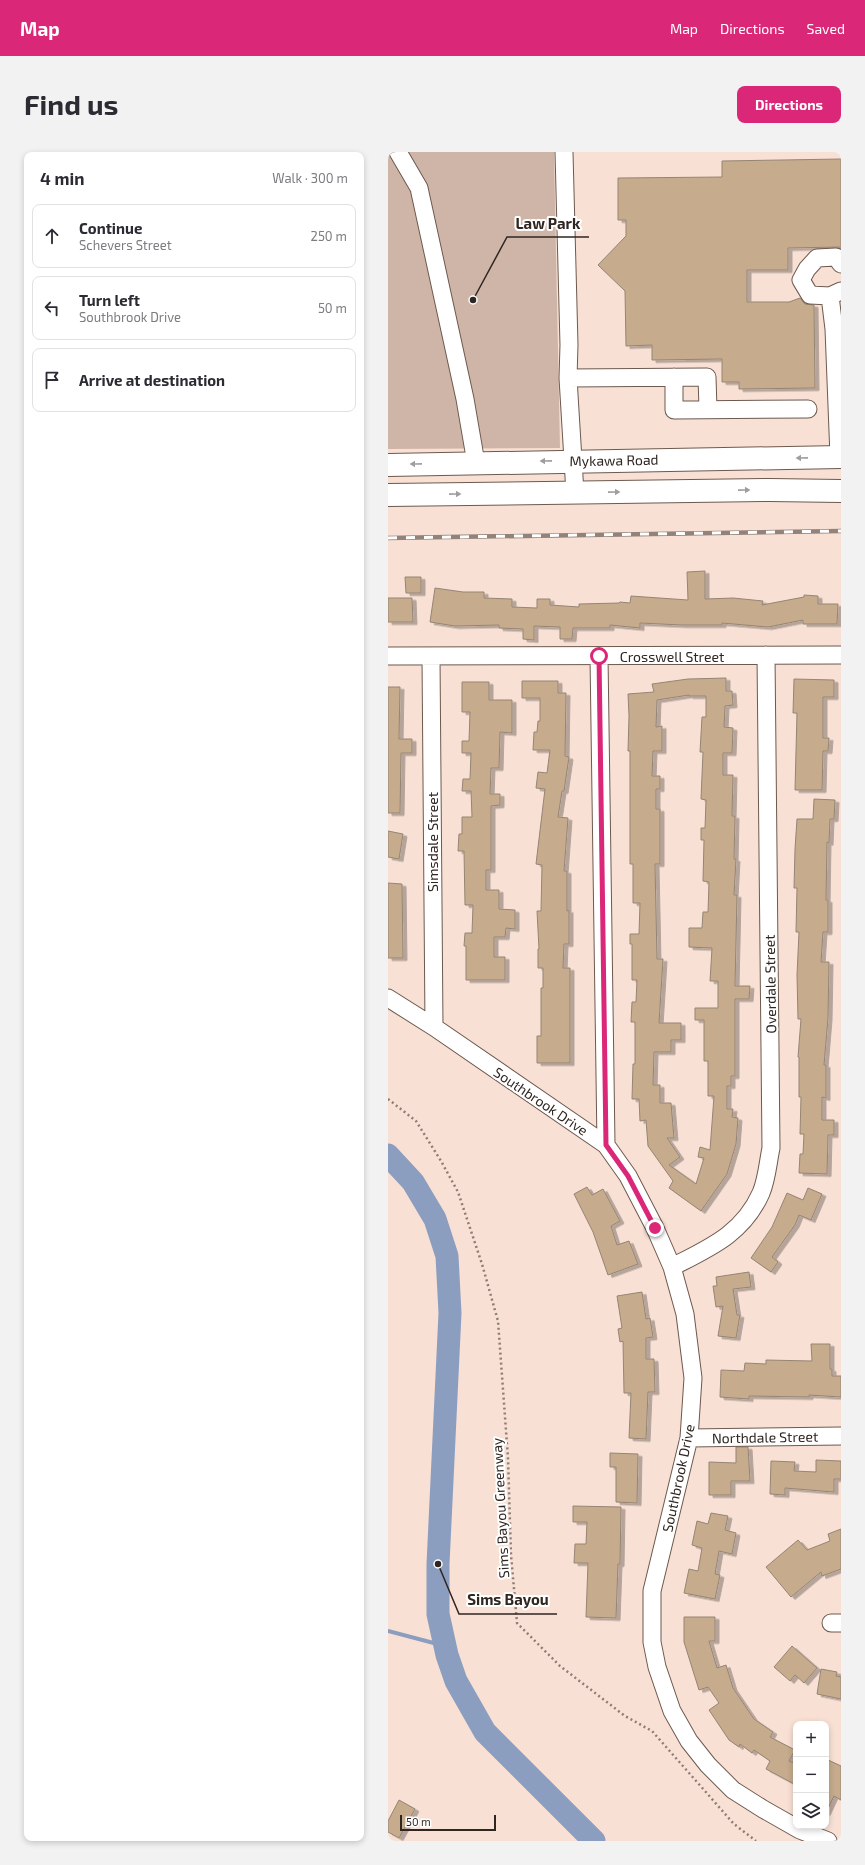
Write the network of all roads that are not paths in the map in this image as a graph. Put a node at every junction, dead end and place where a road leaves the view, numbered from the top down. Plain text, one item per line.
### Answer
1 (398, 152) edge
2 (564, 152) edge
3 (841, 264) edge
4 (836, 294) edge
5 (838, 329) edge
6 (674, 377) junction
7 (568, 378) junction
8 (708, 409) junction
9 (808, 409) dead end
10 (840, 457) edge
11 (573, 460) junction
12 (476, 463) junction
13 (388, 465) edge
14 (840, 491) edge
15 (575, 492) junction
16 (388, 495) edge
17 (841, 655) edge
18 (388, 656) edge
19 (599, 656) junction
20 (766, 656) junction
21 (431, 657) junction
22 (388, 998) edge
23 (434, 1027) junction
24 (606, 1145) junction
25 (672, 1267) junction
26 (841, 1436) edge
27 (689, 1438) junction
28 (828, 1841) edge

1 - 12 street
2 - 7 street
3 - 4 street
4 - 5 street
5 - 10 street
6 - 7 street
6 - 8 street
6 - 8 street
7 - 11 street
8 - 9 street
10 -> 11 main road, Mykawa Road
10 - 14 main road
11 -> 12 main road, Mykawa Road
11 - 15 street
12 -> 13 main road, Mykawa Road
15 -> 14 main road
16 -> 15 main road
17 - 20 street, Crosswell Street
18 - 21 street
19 - 20 street, Crosswell Street
19 - 21 street, Crosswell Street
19 - 24 street
20 - 25 street, Overdale Street
21 - 23 street, Simsdale Street
22 - 23 street, Southbrook Drive
23 - 24 street, Southbrook Drive
24 - 25 street, Southbrook Drive
25 - 27 street, Southbrook Drive
26 - 27 street, Northdale Street
27 - 28 street, Southbrook Drive

